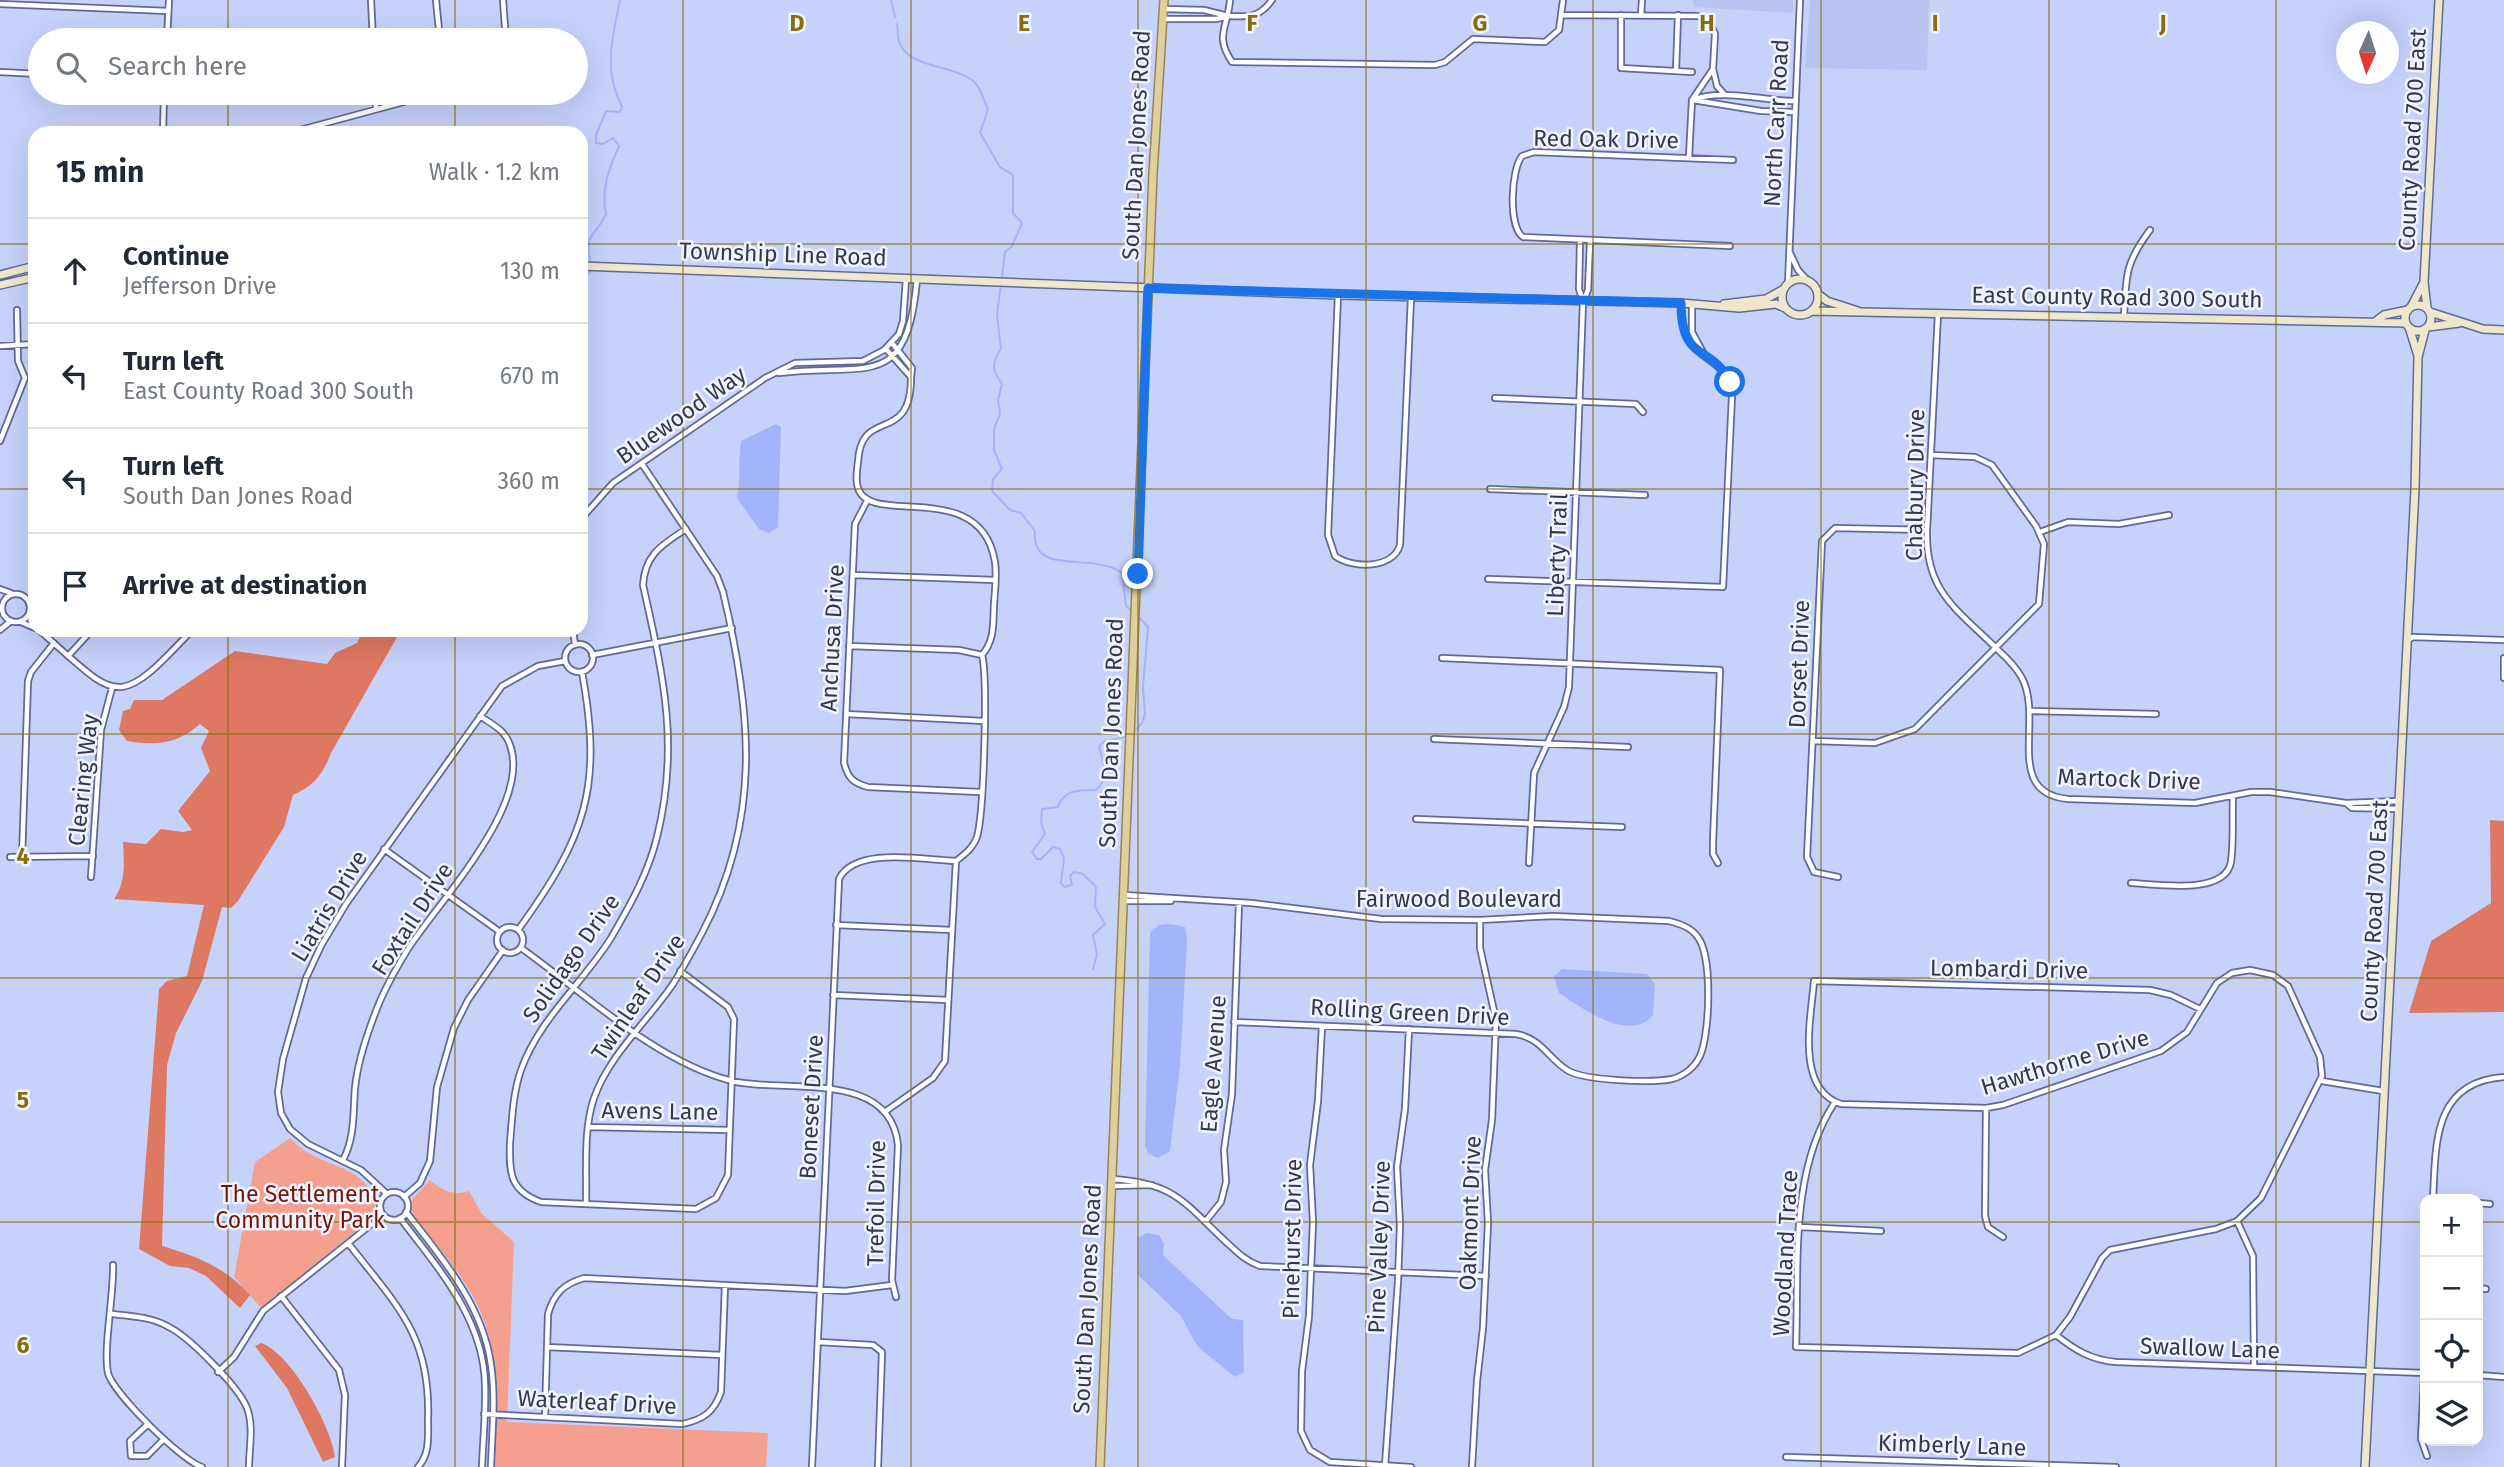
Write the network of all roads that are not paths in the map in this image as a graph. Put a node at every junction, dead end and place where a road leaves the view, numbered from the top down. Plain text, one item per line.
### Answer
1 (169, 0) edge
2 (371, 0) edge
3 (436, 0) edge
4 (503, 0) edge
5 (1164, 0) edge
6 (1230, 0) edge
7 (1272, 0) edge
8 (1563, 0) edge
9 (1642, 0) edge
10 (1800, 0) edge
11 (2439, 0) edge
12 (0, 4) edge
13 (1163, 9) junction
14 (168, 10) junction
15 (1563, 15) junction
16 (1621, 15) junction
17 (1641, 15) junction
18 (1678, 15) junction
19 (1228, 16) junction
20 (1162, 19) junction
21 (167, 28) edge
22 (372, 28) edge
23 (438, 28) edge
24 (505, 28) edge
25 (1713, 69) junction
26 (1676, 71) junction
27 (0, 72) edge
28 (1692, 72) dead end
29 (28, 73) edge
30 (1725, 94) junction
31 (1692, 100) junction
32 (1795, 101) junction
33 (164, 105) edge
34 (376, 105) edge
35 (394, 105) edge
36 (376, 110) junction
37 (1794, 111) junction
38 (163, 126) edge
39 (315, 126) edge
40 (1689, 158) junction
41 (1733, 160) dead end
42 (2150, 230) dead end
43 (1580, 241) junction
44 (1590, 242) junction
45 (1730, 246) dead end
46 (1788, 248) junction
47 (588, 266) edge
48 (28, 268) edge
49 (0, 275) edge
50 (28, 279) edge
51 (906, 279) junction
52 (917, 279) junction
53 (1808, 281) junction
54 (2424, 282) junction
55 (0, 285) edge
56 (1786, 287) junction
57 (1148, 288) junction
58 (1818, 294) junction
59 (1338, 295) junction
60 (1410, 298) junction
61 (1583, 300) junction
62 (1681, 303) junction
63 (1692, 304) junction
64 (1720, 305) junction
65 (1785, 307) junction
66 (905, 308) junction
67 (914, 308) junction
68 (2409, 309) junction
69 (17, 310) dead end
70 (2428, 310) junction
71 (1812, 311) junction
72 (1858, 311) junction
73 (1938, 313) junction
74 (2124, 318) junction
75 (2376, 321) junction
76 (2460, 323) junction
77 (2407, 325) junction
78 (2427, 328) junction
79 (2504, 330) edge
80 (17, 343) junction
81 (892, 343) junction
82 (28, 344) edge
83 (0, 346) edge
84 (886, 349) junction
85 (898, 349) junction
86 (892, 356) junction
87 (1705, 357) junction
88 (2418, 357) junction
89 (775, 373) junction
90 (911, 377) junction
91 (1495, 398) dead end
92 (1580, 402) junction
93 (1643, 412) dead end
94 (1, 438) edge
95 (1931, 455) junction
96 (642, 464) junction
97 (1490, 489) dead end
98 (1577, 492) junction
99 (1645, 495) dead end
100 (867, 501) junction
101 (588, 510) edge
102 (2169, 514) dead end
103 (686, 529) junction
104 (1927, 530) junction
105 (2039, 532) junction
106 (853, 575) junction
107 (1488, 579) dead end
108 (995, 580) junction
109 (1573, 581) junction
110 (0, 589) edge
111 (12, 594) junction
112 (1, 602) edge
113 (28, 604) edge
114 (28, 613) edge
115 (1, 615) edge
116 (11, 621) junction
117 (20, 621) junction
118 (28, 625) edge
119 (732, 628) junction
120 (0, 631) edge
121 (47, 637) edge
122 (86, 637) edge
123 (185, 637) edge
124 (574, 637) edge
125 (2504, 640) edge
126 (2407, 641) junction
127 (54, 643) junction
128 (656, 643) junction
129 (575, 645) junction
130 (849, 646) junction
131 (1997, 649) junction
132 (982, 654) junction
133 (592, 655) junction
134 (68, 656) junction
135 (1442, 658) dead end
136 (2504, 658) edge
137 (565, 661) junction
138 (1571, 663) junction
139 (582, 672) junction
140 (2504, 678) edge
141 (116, 688) junction
142 (2031, 711) junction
143 (846, 714) junction
144 (2156, 714) dead end
145 (481, 716) junction
146 (984, 721) junction
147 (1434, 740) dead end
148 (1814, 741) junction
149 (1546, 744) junction
150 (1628, 747) dead end
151 (2037, 787) joint
152 (980, 792) junction
153 (2233, 796) junction
154 (2399, 805) junction
155 (1416, 819) dead end
156 (1531, 824) junction
157 (1622, 827) dead end
158 (384, 849) junction
159 (93, 856) junction
160 (10, 857) dead end
161 (22, 858) junction
162 (956, 861) junction
163 (1529, 863) dead end
164 (1718, 863) dead end
165 (91, 877) dead end
166 (1838, 877) dead end
167 (2131, 883) dead end
168 (447, 894) junction
169 (1123, 898) junction
170 (1240, 903) junction
171 (1480, 920) junction
172 (836, 925) junction
173 (519, 930) junction
174 (952, 930) junction
175 (500, 932) junction
176 (521, 948) junction
177 (503, 950) junction
178 (680, 971) junction
179 (574, 986) junction
180 (833, 995) junction
181 (948, 1000) junction
182 (2200, 1009) junction
183 (1234, 1022) junction
184 (1322, 1026) junction
185 (1409, 1029) junction
186 (636, 1032) junction
187 (1496, 1033) junction
188 (1692, 1068) joint
189 (2504, 1077) edge
190 (731, 1080) junction
191 (2322, 1081) junction
192 (829, 1089) junction
193 (2384, 1091) junction
194 (1835, 1102) junction
195 (1986, 1108) junction
196 (886, 1111) junction
197 (589, 1127) junction
198 (729, 1130) junction
199 (343, 1160) junction
200 (1112, 1183) junction
201 (387, 1194) junction
202 (2433, 1194) edge
203 (404, 1197) junction
204 (2483, 1203) edge
205 (586, 1204) junction
206 (2490, 1204) dead end
207 (406, 1212) junction
208 (383, 1215) junction
209 (400, 1218) junction
210 (2237, 1221) junction
211 (1205, 1222) junction
212 (1801, 1227) junction
213 (1881, 1231) dead end
214 (2003, 1237) dead end
215 (348, 1243) junction
216 (113, 1265) dead end
217 (1311, 1268) junction
218 (1399, 1273) junction
219 (1486, 1276) junction
220 (725, 1285) junction
221 (892, 1285) junction
222 (2483, 1289) edge
223 (2486, 1289) dead end
224 (820, 1290) junction
225 (281, 1296) junction
226 (896, 1297) dead end
227 (112, 1314) junction
228 (2056, 1335) junction
229 (818, 1342) junction
230 (547, 1348) junction
231 (722, 1354) junction
232 (2254, 1367) junction
233 (2370, 1370) junction
234 (218, 1372) junction
235 (2420, 1373) edge
236 (2483, 1375) edge
237 (2504, 1377) edge
238 (2424, 1383) edge
239 (484, 1414) junction
240 (492, 1414) junction
241 (545, 1417) junction
242 (148, 1424) junction
243 (164, 1439) junction
244 (2427, 1456) dead end
245 (1786, 1457) dead end
246 (1969, 1465) edge
247 (1385, 1466) edge
248 (202, 1467) edge
249 (249, 1467) edge
250 (342, 1467) edge
251 (418, 1467) edge
252 (482, 1467) edge
253 (491, 1467) edge
254 (812, 1467) edge
255 (878, 1467) edge
256 (1100, 1467) edge
257 (1410, 1467) edge
258 (1472, 1467) edge
259 (2116, 1467) edge
260 (2365, 1467) edge

1 - 14 street
2 - 22 street
3 - 23 street
4 - 24 street
5 - 13 main road, South Dan Jones Road
6 - 19 street
7 - 19 street
8 - 15 street
9 - 17 street
10 - 32 street, North Carr Road
11 - 54 street, County Road 700 East
12 - 14 street
13 - 19 street
13 - 20 main road, South Dan Jones Road
14 - 21 street
15 - 16 street
15 - 19 street
16 - 17 street
16 - 26 street
17 - 18 street
18 - 25 street
18 - 26 street
19 - 20 street
20 - 57 main road, South Dan Jones Road
25 - 30 street
25 - 31 street
26 - 28 street
27 - 29 street
30 - 31 street
30 - 32 street
31 - 37 street
31 - 40 street
32 - 37 street, North Carr Road
33 - 38 street
34 - 36 street
35 - 36 street
36 - 39 street
37 - 46 street, North Carr Road
40 - 41 street, Red Oak Drive
40 - 43 street, Red Oak Drive
42 - 74 street
43 - 44 street, Red Oak Drive
43 - 61 street, Liberty Trail
44 - 45 street, Red Oak Drive
44 - 61 street
46 - 53 street
46 - 56 street, North Carr Road
47 - 51 street, Township Line Road
48 - 49 street
50 - 55 street
51 - 52 street, Township Line Road
51 - 66 street, Bluewood Way
52 - 57 street, Township Line Road
52 - 67 street, Bluewood Way
53 - 56 street
53 - 58 street
54 - 68 street, County Road 700 East
54 - 70 street, County Road 700 East
56 - 64 street
56 - 65 street
57 - 59 street
57 - 169 main road, South Dan Jones Road
58 - 71 street
58 - 72 street, East County Road 300 South
59 - 60 street
59 - 60 street
60 - 61 street
61 - 62 street
61 - 92 street, Liberty Trail
62 - 63 street
62 - 87 street
63 - 64 street
63 - 87 street
64 - 65 street
65 - 71 street
66 - 67 street
66 - 81 street, Bluewood Way
67 - 85 street, Bluewood Way
68 - 70 street
68 - 75 street, East County Road 300 South
68 - 77 street
69 - 80 street
70 - 76 street
70 - 78 street
71 - 72 street, East County Road 300 South
72 - 73 street, East County Road 300 South
73 - 74 street, East County Road 300 South
73 - 95 street, Chalbury Drive
74 - 75 street, East County Road 300 South
75 - 77 street, East County Road 300 South
76 - 78 street
76 - 79 street
77 - 78 street
77 - 88 street, County Road 700 East
78 - 88 street, County Road 700 East
80 - 82 street
80 - 83 street
80 - 94 street
81 - 84 street, Bluewood Way
81 - 85 street
84 - 86 street
84 - 89 street, Bluewood Way
85 - 86 street, Bluewood Way
85 - 90 street
86 - 89 street, Bluewood Way
86 - 90 street
87 - 109 street
88 - 126 street, County Road 700 East
89 - 96 street, Bluewood Way
90 - 100 street
91 - 92 street
92 - 93 street
92 - 98 street, Liberty Trail
95 - 104 street, Chalbury Drive
95 - 105 street
96 - 101 street, Bluewood Way
96 - 103 street, Twinleaf Drive
97 - 98 street
98 - 99 street
98 - 109 street, Liberty Trail
100 - 106 street, Anchusa Drive
100 - 108 street
102 - 105 street
103 - 119 street, Twinleaf Drive
103 - 128 street, Solidago Drive
104 - 131 street, Chalbury Drive
104 - 148 street, Dorset Drive
105 - 131 street
106 - 108 street
106 - 130 street, Anchusa Drive
107 - 109 street
108 - 132 street
109 - 138 street, Liberty Trail
110 - 111 street
111 - 112 street
111 - 113 street
112 - 115 street
114 - 117 street
115 - 116 street
116 - 117 street
116 - 120 street
117 - 118 street
119 - 128 street
119 - 178 street, Twinleaf Drive
121 - 127 street
122 - 134 street
123 - 141 street
124 - 129 street
125 - 126 street
126 - 154 street, County Road 700 East
127 - 134 street
127 - 161 street
128 - 133 street
128 - 179 street, Solidago Drive
129 - 133 street
129 - 137 street
130 - 132 street
130 - 143 street, Anchusa Drive
131 - 142 street, Chalbury Drive
131 - 148 street
132 - 146 street
133 - 139 street
134 - 141 street
135 - 138 street
136 - 140 street
137 - 139 street
137 - 145 street, Liatris Drive
138 - 149 street, Liberty Trail
138 - 164 street
139 - 173 street
141 - 159 street, Clearing Way
142 - 144 street
142 - 151 street, Chalbury Drive
143 - 146 street
143 - 152 street, Anchusa Drive
145 - 158 street, Liatris Drive
145 - 168 street, Foxtail Drive
146 - 152 street
147 - 149 street
148 - 166 street, Dorset Drive
149 - 150 street
149 - 156 street, Liberty Trail
151 - 153 street, Martock Drive
152 - 162 street
153 - 154 street, Martock Drive
153 - 167 street
154 - 193 street, County Road 700 East
155 - 156 street
156 - 157 street
156 - 163 street, Liberty Trail
158 - 168 street
158 - 199 street, Liatris Drive
159 - 161 street
159 - 165 street, Clearing Way
160 - 161 street
162 - 172 street, Boneset Drive
162 - 174 street
168 - 175 street
168 - 199 street, Foxtail Drive
169 - 170 street, Fairwood Boulevard
169 - 200 main road, South Dan Jones Road
170 - 171 street, Fairwood Boulevard
170 - 183 street, Eagle Avenue
171 - 187 street, Oakmont Drive
171 - 188 street, Fairwood Boulevard
172 - 174 street
172 - 180 street, Boneset Drive
173 - 175 street
173 - 176 street
174 - 181 street
175 - 177 street
176 - 177 street
176 - 179 street
177 - 203 street
178 - 186 street, Twinleaf Drive
178 - 190 street
179 - 186 street
179 - 205 street, Solidago Drive
180 - 181 street
180 - 192 street, Boneset Drive
181 - 196 street
182 - 191 street, Hawthorne Drive
182 - 194 street, Lombardi Drive
182 - 195 street, Hawthorne Drive
183 - 184 street, Rolling Green Drive
183 - 211 street, Eagle Avenue
184 - 185 street, Rolling Green Drive
184 - 217 street, Pinehurst Drive
185 - 187 street, Rolling Green Drive
185 - 218 street, Pine Valley Drive
186 - 190 street
186 - 197 street, Twinleaf Drive
187 - 188 street, Rolling Green Drive
187 - 219 street, Oakmont Drive
189 - 202 street
190 - 192 street
190 - 198 street
191 - 193 street
191 - 210 street
192 - 196 street
192 - 224 street, Boneset Drive
193 - 233 street, County Road 700 East
194 - 195 street, Hawthorne Drive
194 - 212 street, Woodland Trace
195 - 214 street
196 - 221 street, Trefoil Drive
197 - 198 street, Avens Lane
197 - 205 street, Twinleaf Drive
198 - 205 street, Solidago Drive
199 - 201 street, Liatris Drive
200 - 211 street
200 - 256 main road, South Dan Jones Road
201 - 203 street
201 - 208 street
203 - 207 street
204 - 206 street
207 - 209 street
207 - 240 street
208 - 209 street
208 - 215 street
209 - 239 street
210 - 228 street
210 - 232 street
211 - 217 street
212 - 213 street
212 - 228 street, Woodland Trace
215 - 225 street
215 - 251 street
216 - 227 street
217 - 218 street
217 - 247 street, Pinehurst Drive
218 - 219 street
218 - 247 street, Pine Valley Drive
219 - 258 street, Oakmont Drive
220 - 224 street
220 - 230 street
220 - 231 street
221 - 224 street
221 - 226 street, Trefoil Drive
222 - 223 street
224 - 229 street, Boneset Drive
225 - 234 street
225 - 250 street
227 - 234 street
227 - 242 street
228 - 232 street, Swallow Lane
229 - 254 street, Boneset Drive
229 - 255 street
230 - 231 street
230 - 241 street
231 - 241 street, Waterleaf Drive
232 - 233 street, Swallow Lane
233 - 235 street, Swallow Lane
233 - 260 street, County Road 700 East
234 - 249 street
236 - 237 street
238 - 244 street
239 - 240 street, Waterleaf Drive
239 - 252 street
240 - 241 street, Waterleaf Drive
240 - 253 street
242 - 243 street
242 - 243 street
243 - 248 street
245 - 246 street, Kimberly Lane
246 - 259 street, Kimberly Lane
247 - 257 street

